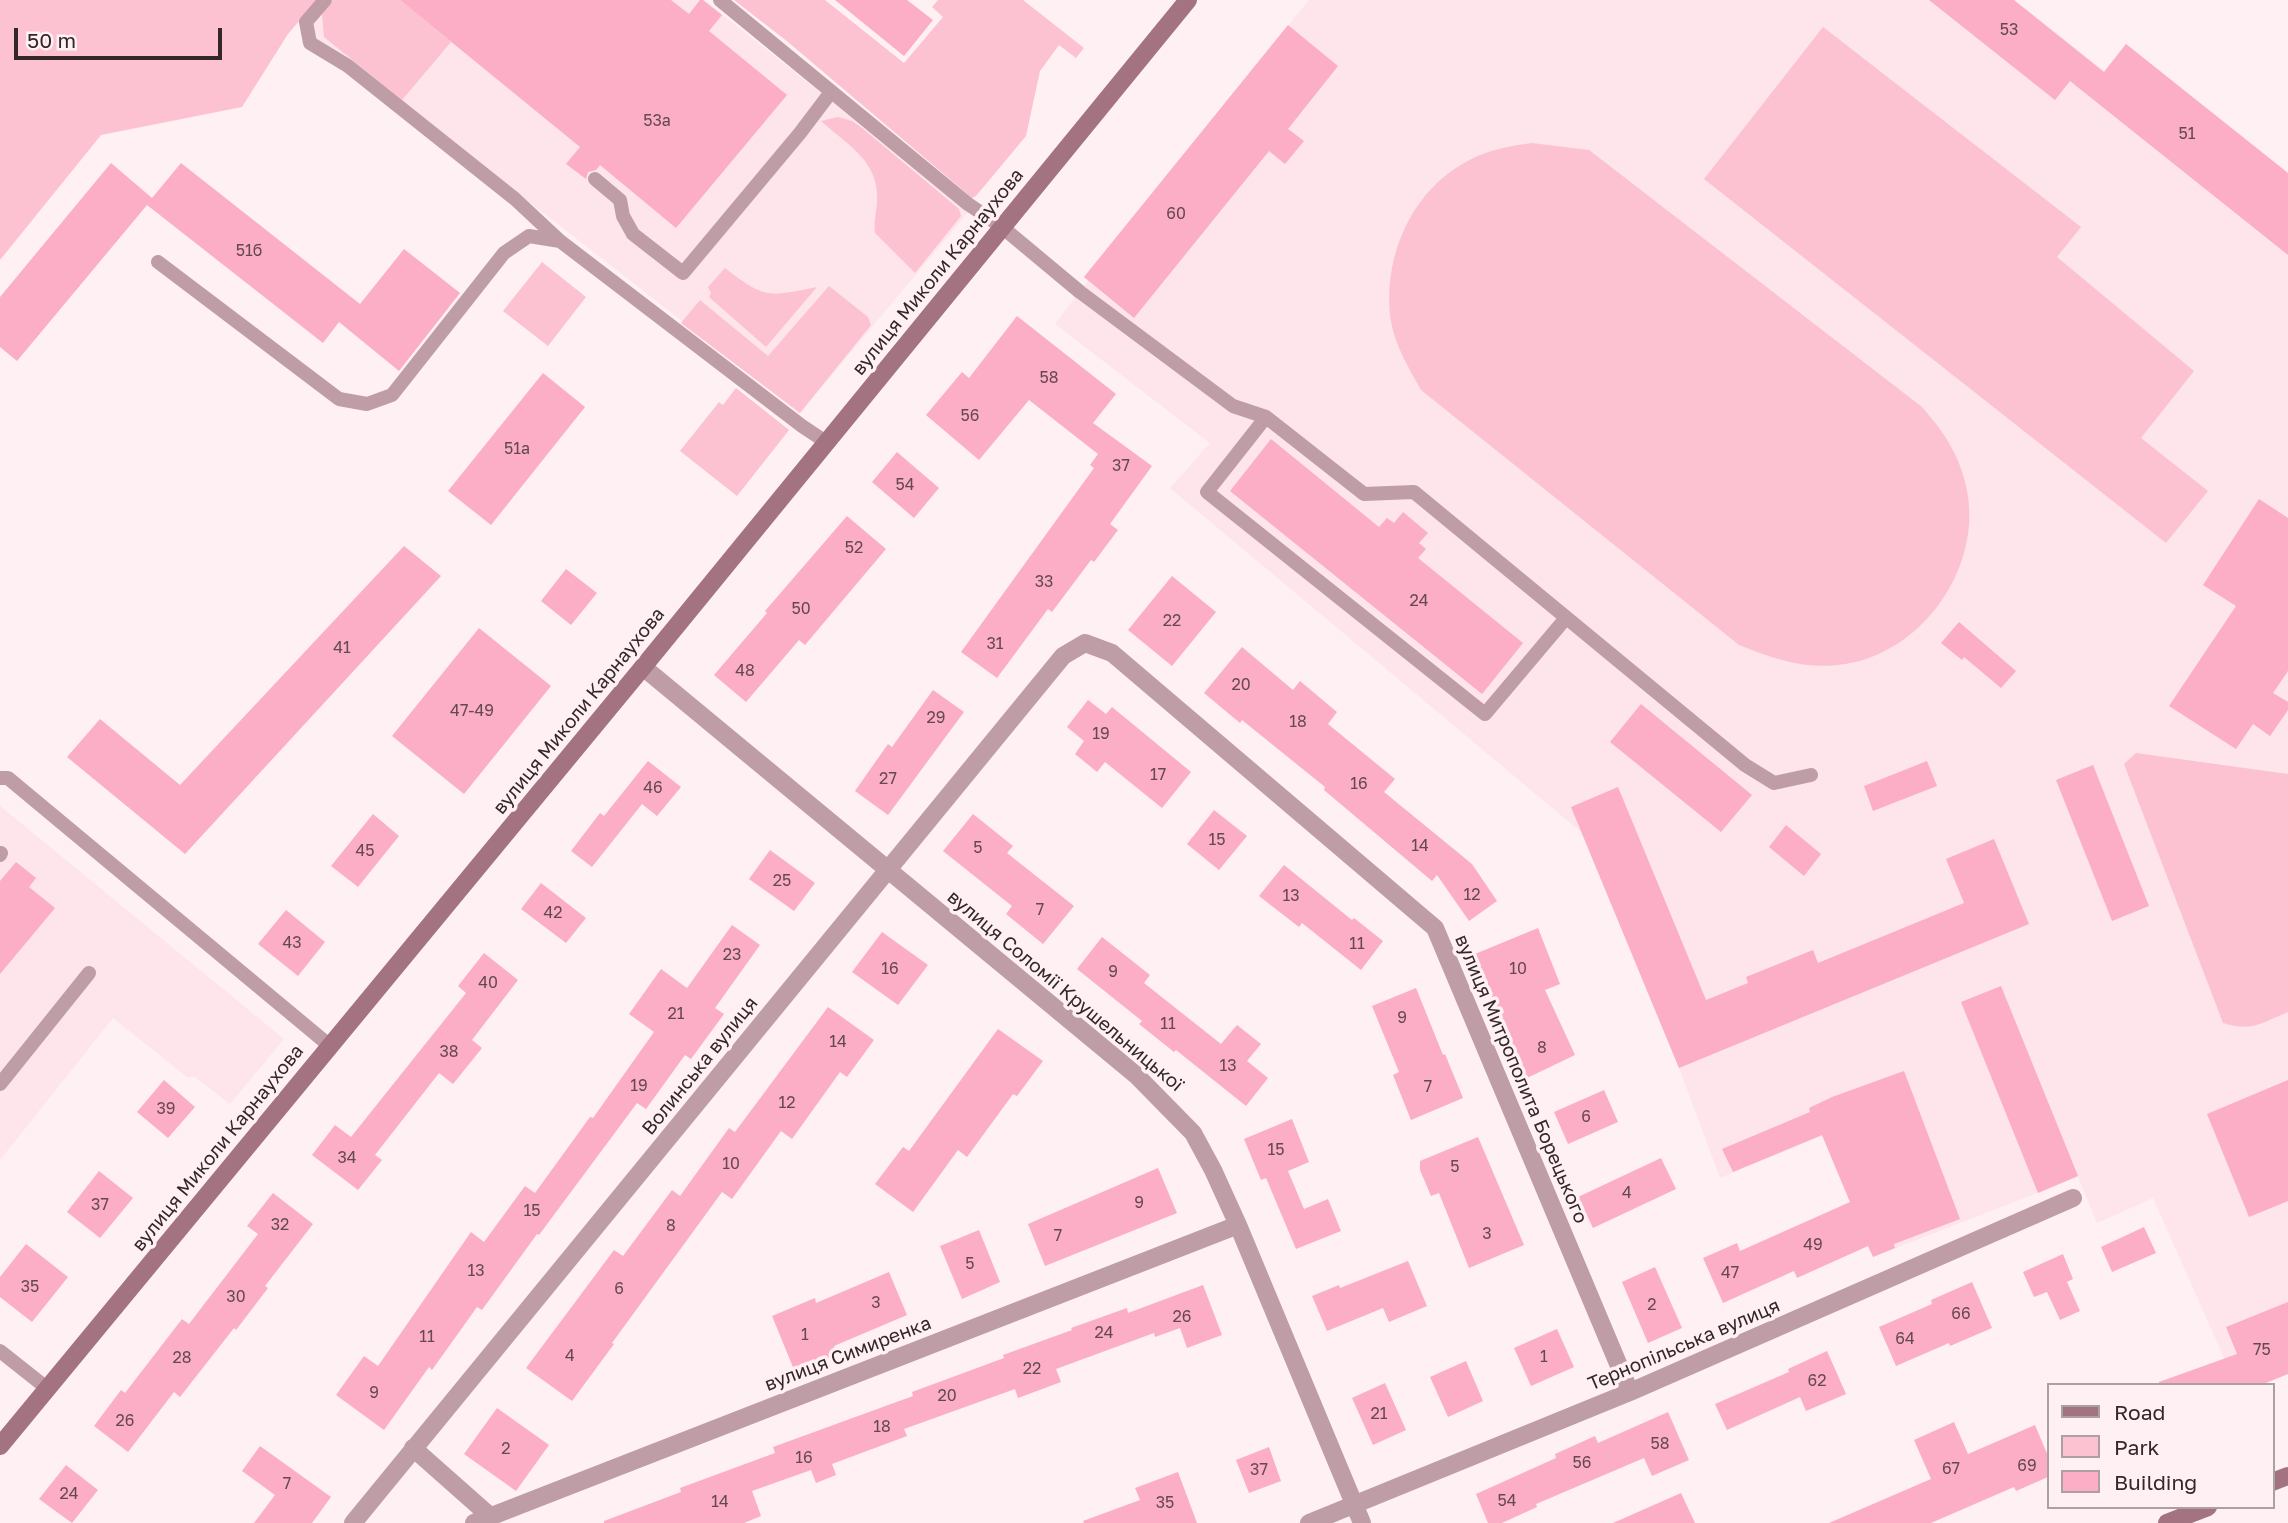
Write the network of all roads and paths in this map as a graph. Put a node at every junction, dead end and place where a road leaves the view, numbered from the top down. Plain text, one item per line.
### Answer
1 (325, 0) edge
2 (720, 0) edge
3 (1188, 0) edge
4 (831, 92) junction
5 (595, 179) dead end
6 (1002, 227) junction
7 (560, 241) junction
8 (158, 262) dead end
9 (1266, 417) junction
10 (826, 442) junction
11 (1566, 618) junction
12 (1085, 643) joint
13 (643, 667) junction
14 (1811, 775) dead end
15 (0, 778) edge
16 (889, 870) junction
17 (89, 973) dead end
18 (330, 1046) junction
19 (0, 1084) edge
20 (2073, 1198) dead end
21 (1238, 1225) junction
22 (0, 1350) edge
23 (48, 1388) junction
24 (1630, 1392) junction
25 (0, 1446) edge
26 (413, 1448) junction
27 (1355, 1505) junction
28 (2203, 1509) edge
29 (482, 1520) edge
30 (353, 1523) edge
31 (1309, 1523) edge
32 (1362, 1523) edge
33 (2167, 1523) edge

1 - 7 lane
2 - 4 lane
3 - 6 main road, вулиця Миколи Карнаухова
4 - 5 lane
4 - 6 lane
6 - 9 lane
6 - 10 main road, вулиця Миколи Карнаухова
7 - 8 lane
7 - 10 lane
9 - 11 lane
9 - 11 lane
10 - 13 main road, вулиця Миколи Карнаухова
11 - 14 lane
12 - 16 street, Волинська вулиця
12 - 24 street, вулиця Митрополита Борецького
13 - 16 street, вулиця Соломії Крушельницької
13 - 18 main road, вулиця Миколи Карнаухова
15 - 18 lane
16 - 21 street, вулиця Соломії Крушельницької
16 - 26 street, Волинська вулиця
17 - 19 lane
18 - 23 main road, вулиця Миколи Карнаухова
20 - 24 street, Тернопільська вулиця
21 - 27 street, вулиця Соломії Крушельницької
21 - 29 street, вулиця Симиренка
22 - 23 lane
23 - 25 main road, вулиця Миколи Карнаухова
24 - 27 street, Тернопільська вулиця
26 - 29 street
26 - 30 street, Волинська вулиця
27 - 31 street, Тернопільська вулиця
27 - 32 street, вулиця Соломії Крушельницької
28 - 33 main road

